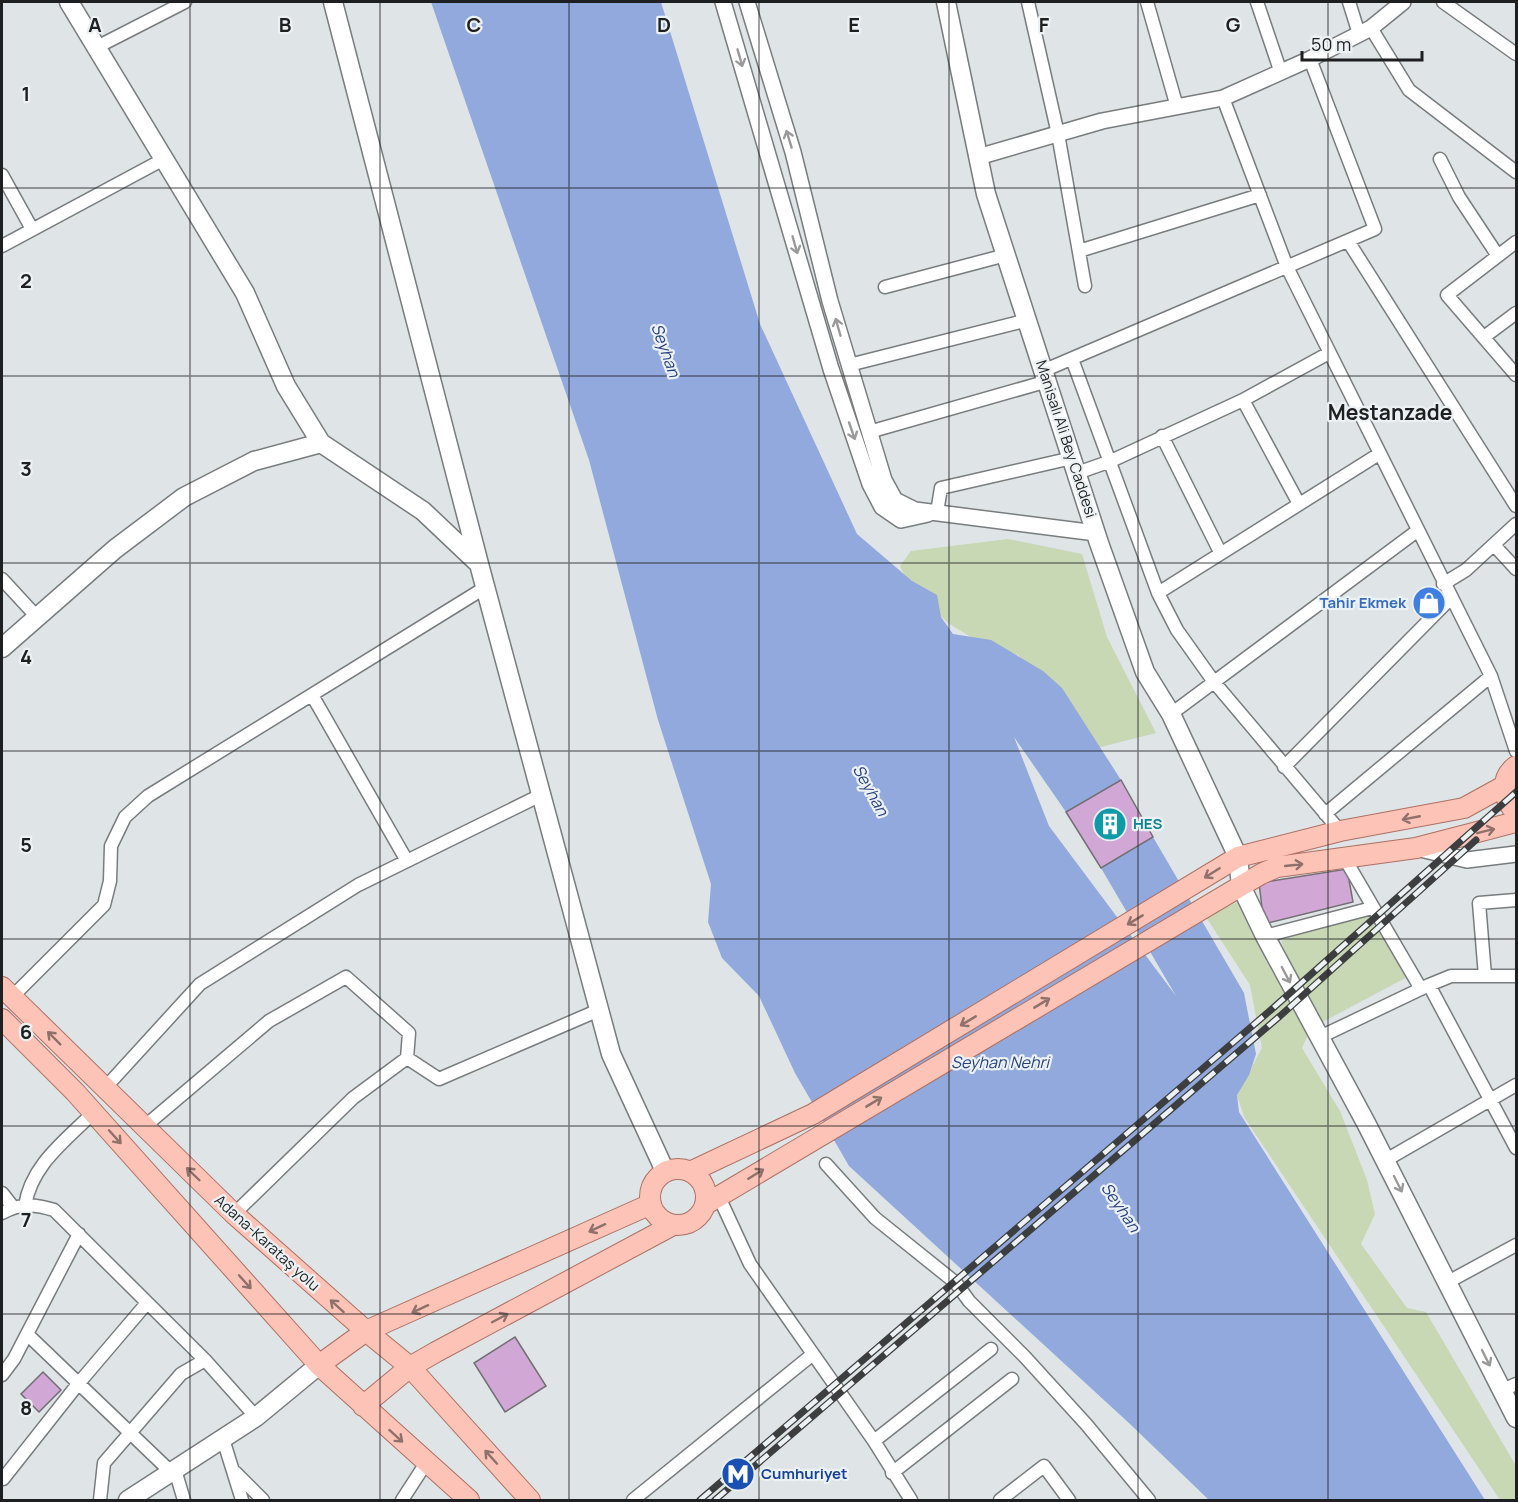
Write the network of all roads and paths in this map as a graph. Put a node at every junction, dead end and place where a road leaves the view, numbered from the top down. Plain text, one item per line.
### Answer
1 (69, 2) edge
2 (185, 2) edge
3 (333, 2) edge
4 (723, 2) edge
5 (747, 2) edge
6 (946, 2) edge
7 (1028, 2) edge
8 (1147, 2) edge
9 (1257, 2) edge
10 (1349, 2) edge
11 (1403, 2) edge
12 (1443, 2) edge
13 (1365, 31) junction
14 (97, 47) junction
15 (1516, 54) edge
16 (1310, 59) junction
17 (1281, 73) junction
18 (1223, 98) junction
19 (1177, 107) junction
20 (1058, 134) junction
21 (978, 157) junction
22 (164, 159) junction
23 (1440, 159) dead end
24 (1516, 172) edge
25 (2, 175) edge
26 (1260, 195) junction
27 (32, 229) junction
28 (1348, 241) junction
29 (1516, 242) edge
30 (2, 246) edge
31 (1078, 251) junction
32 (1006, 255) junction
33 (1498, 256) junction
34 (1287, 267) junction
35 (1084, 286) dead end
36 (885, 287) dead end
37 (1516, 313) edge
38 (1028, 320) junction
39 (1484, 337) junction
40 (1329, 353) junction
41 (1072, 360) junction
42 (849, 365) junction
43 (1516, 375) edge
44 (1047, 376) junction
45 (1243, 400) junction
46 (869, 432) junction
47 (1162, 436) junction
48 (321, 443) junction
49 (1379, 454) junction
50 (1111, 461) junction
51 (1075, 466) junction
52 (1298, 502) junction
53 (1516, 506) edge
54 (937, 512) junction
55 (1516, 524) edge
56 (1416, 531) junction
57 (1096, 533) junction
58 (1494, 544) junction
59 (1220, 552) junction
60 (479, 564) junction
61 (1516, 569) edge
62 (2, 579) edge
63 (1443, 584) junction
64 (486, 587) junction
65 (1158, 592) junction
66 (1450, 599) junction
67 (37, 617) junction
68 (2, 648) edge
69 (1491, 676) junction
70 (1214, 682) junction
71 (312, 695) junction
72 (1172, 714) junction
73 (1516, 751) edge
74 (1516, 766) edge
75 (1284, 767) junction
76 (1504, 786) junction
77 (541, 795) junction
78 (1516, 812) edge
79 (1325, 814) junction
80 (1516, 822) edge
81 (1340, 831) junction
82 (1416, 848) junction
83 (1516, 854) edge
84 (1238, 857) junction
85 (1345, 860) junction
86 (407, 861) junction
87 (1241, 886) junction
88 (1516, 900) edge
89 (1372, 908) junction
90 (1265, 936) junction
91 (1485, 976) junction
92 (1516, 976) edge
93 (1425, 987) junction
94 (7, 992) edge
95 (599, 1010) junction
96 (3, 1023) edge
97 (1320, 1037) junction
98 (407, 1058) junction
99 (1516, 1085) edge
100 (105, 1088) junction
101 (1491, 1100) junction
102 (93, 1113) junction
103 (144, 1127) junction
104 (1516, 1148) edge
105 (1386, 1160) junction
106 (826, 1164) dead end
107 (665, 1171) junction
108 (692, 1171) junction
109 (2, 1193) edge
110 (713, 1201) junction
111 (651, 1204) junction
112 (19, 1206) junction
113 (2, 1213) edge
114 (234, 1214) junction
115 (673, 1225) junction
116 (79, 1234) junction
117 (1516, 1245) edge
118 (1448, 1282) junction
119 (147, 1303) junction
120 (366, 1331) junction
121 (27, 1334) junction
122 (991, 1349) dead end
123 (813, 1354) junction
124 (205, 1360) junction
125 (320, 1365) junction
126 (410, 1367) junction
127 (2, 1376) edge
128 (1012, 1379) dead end
129 (78, 1384) junction
130 (1510, 1387) edge
131 (363, 1406) junction
132 (256, 1417) junction
133 (1516, 1418) edge
134 (129, 1432) junction
135 (223, 1438) junction
136 (874, 1441) junction
137 (426, 1463) junction
138 (232, 1469) junction
139 (173, 1471) junction
140 (892, 1473) junction
141 (2, 1477) edge
142 (1006, 1499) edge
143 (100, 1500) edge
144 (128, 1500) edge
145 (184, 1500) edge
146 (242, 1500) edge
147 (263, 1500) edge
148 (402, 1500) edge
149 (469, 1500) edge
150 (530, 1500) edge
151 (633, 1500) edge
152 (911, 1500) edge
153 (1069, 1500) edge
154 (1149, 1500) edge

1 - 14 main road
2 - 14 street
3 - 60 main road
4 -> 54 street
42 -> 5 street
6 - 21 main road, Manisalı Ali Bey Caddesi
7 - 20 street
8 - 19 street
9 - 17 street
10 - 13 street
11 - 13 street
12 - 15 street
13 - 16 street
13 - 24 street
14 - 22 main road
16 - 17 street
16 - 28 street
17 - 18 street
18 - 19 street
18 - 26 street
19 - 20 street
20 - 21 street
20 - 31 street
21 - 32 main road, Manisalı Ali Bey Caddesi
22 - 27 street
22 - 48 main road
23 - 33 street
25 - 27 street
26 - 31 street
26 - 34 street
27 - 30 street
28 - 34 street
28 - 53 street
29 - 33 street
31 - 35 street
32 - 36 street
32 - 38 main road, Manisalı Ali Bey Caddesi
33 - 39 street
34 - 40 street
34 - 41 street
37 - 39 street
38 - 42 street
38 - 44 main road, Manisalı Ali Bey Caddesi
39 - 43 street
40 - 45 street
40 - 49 street
41 - 44 street
41 - 50 street
42 - 46 street
44 - 46 street
44 - 51 main road, Manisalı Ali Bey Caddesi
45 - 47 street
45 - 52 street
46 - 54 street
47 - 50 street
47 - 59 street
48 - 60 main road
48 - 67 main road
49 - 52 street
49 - 56 street
50 - 51 street
50 - 65 street
51 - 54 street
51 - 57 main road, Manisalı Ali Bey Caddesi
52 - 59 street
54 - 57 street
55 - 58 street
56 - 63 street
56 - 70 street
57 - 72 main road, Manisalı Ali Bey Caddesi
58 - 61 street
58 - 63 street
59 - 65 street
60 - 64 main road
62 - 67 street
63 - 66 street
64 - 71 street
64 - 77 main road
65 - 70 street
66 - 69 street
66 - 75 street
67 - 68 main road
69 - 73 street
69 - 79 street
70 - 72 street
70 - 75 street
71 - 86 street
71 - 94 street
72 - 84 main road, Manisalı Ali Bey Caddesi
74 - 76 main road
75 - 79 street
76 - 78 main road
76 -> 81 main road
77 - 86 street
77 - 95 main road
79 - 81 street
82 -> 80 main road
81 - 84 main road
82 - 83 street
82 - 85 main road
84 - 87 main road, Manisalı Ali Bey Caddesi
84 -> 108 main road
87 -> 85 main road
85 - 89 street
86 - 100 street
87 - 90 main road, Manisalı Ali Bey Caddesi
110 -> 87 main road
88 - 91 street
89 - 90 street
89 - 93 street
90 -> 97 main road, Manisalı Ali Bey Caddesi
91 - 92 street
91 - 93 street
93 - 97 street
93 - 101 street
100 -> 94 main road, Adana-Karataş yolu
95 - 98 street
95 - 107 main road
96 - 102 main road
97 - 105 main road, Manisalı Ali Bey Caddesi
98 - 103 street
98 - 114 street
99 - 101 street
100 - 103 main road, Adana-Karataş yolu
101 - 104 street
101 - 105 street
102 - 112 street
102 -> 125 main road
114 -> 103 main road, Adana-Karataş yolu
105 -> 118 main road, Manisalı Ali Bey Caddesi
106 - 154 street
107 - 108 main road
107 - 111 main road
108 - 110 main road
109 - 112 street
110 - 115 main road
110 - 123 street
111 - 115 main road
111 -> 120 main road
112 - 113 street
112 - 116 street
120 -> 114 main road, Adana-Karataş yolu
126 -> 115 main road
116 - 119 street
116 - 121 street
117 - 118 street
118 -> 130 main road, Manisalı Ali Bey Caddesi
119 - 124 street
119 - 129 street
120 - 125 main road
120 - 126 main road, Adana-Karataş yolu
121 - 127 street
121 - 129 street
122 - 136 street
123 - 136 street
123 - 151 street
124 - 132 street
124 - 134 street
125 - 131 main road
125 - 132 main road
126 - 131 main road
150 -> 126 main road, Adana-Karataş yolu
128 - 140 street
129 - 134 street
129 - 141 street
130 - 133 main road, Manisalı Ali Bey Caddesi
131 -> 137 main road
132 - 135 main road
134 - 139 street
134 - 143 street
135 - 138 street
135 - 139 main road
136 - 140 street
137 - 148 street
137 - 149 main road
138 - 146 street
138 - 147 street
139 - 144 main road
139 - 145 street
140 - 152 street
142 - 153 street

